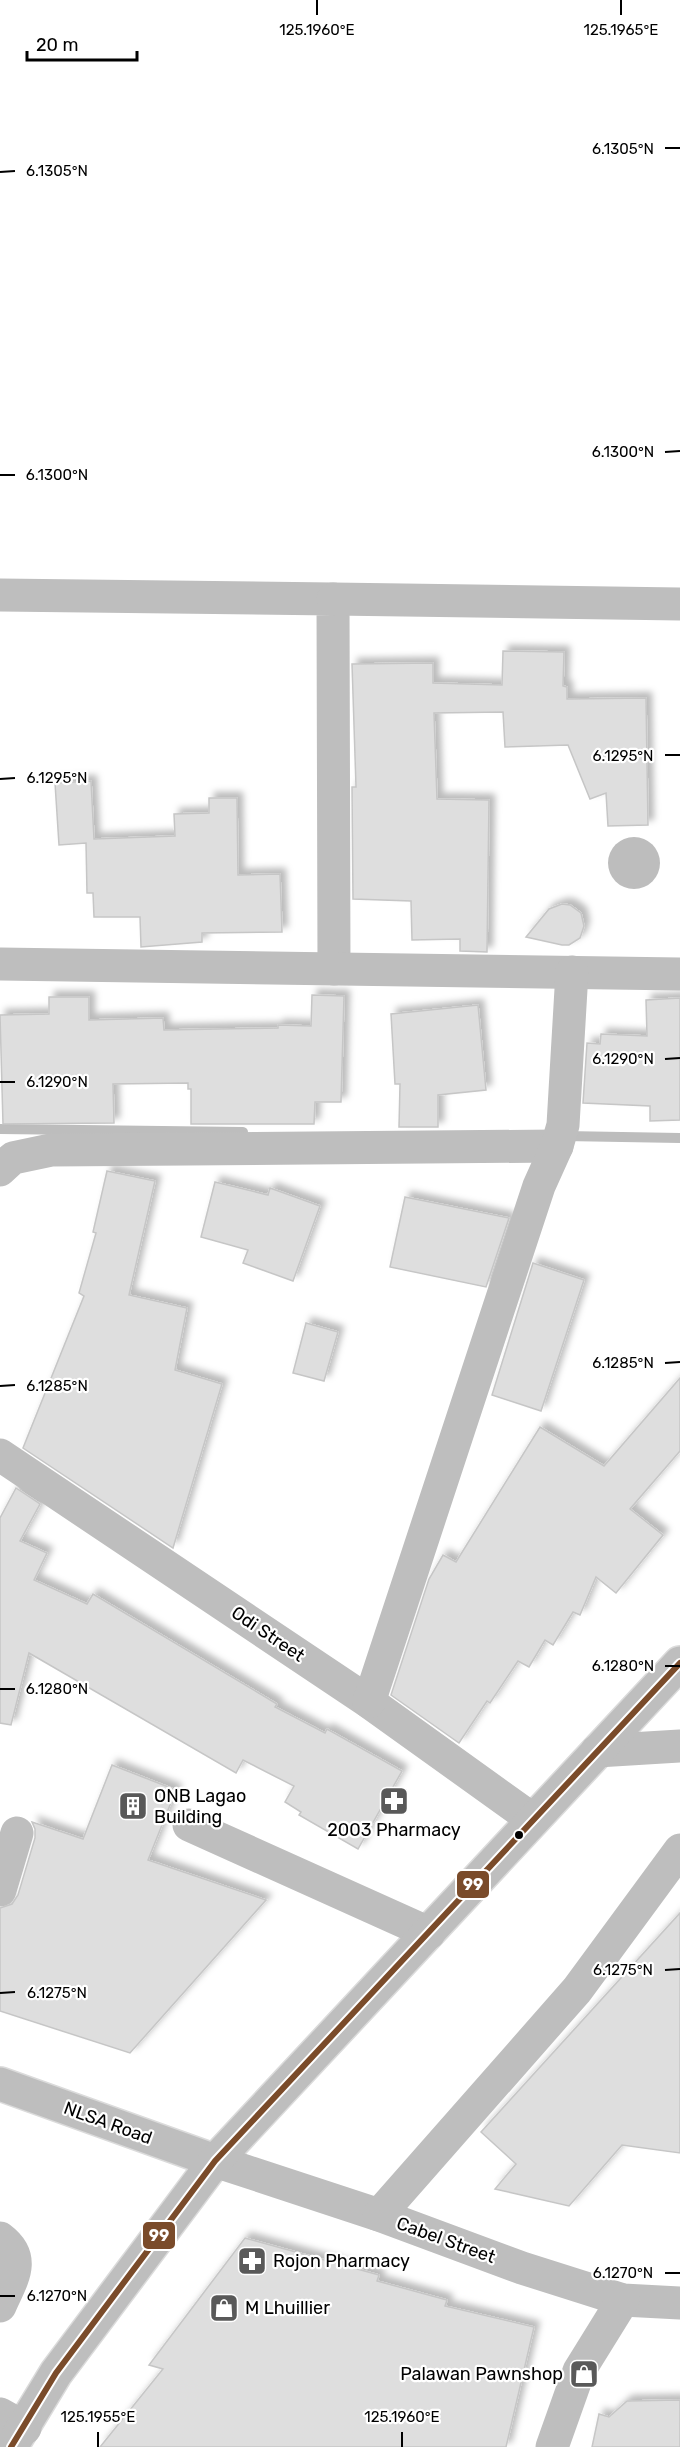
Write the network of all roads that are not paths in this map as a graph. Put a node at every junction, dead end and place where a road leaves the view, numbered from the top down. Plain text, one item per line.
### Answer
1 (0, 595) edge
2 (333, 599) junction
3 (680, 604) edge
4 (0, 964) edge
5 (334, 969) junction
6 (572, 972) junction
7 (680, 974) edge
8 (557, 1146) junction
9 (0, 1170) edge
10 (0, 1455) edge
11 (680, 1663) edge
12 (369, 1702) junction
13 (680, 1746) edge
14 (597, 1751) junction
15 (532, 1820) junction
16 (189, 1825) dead end
17 (17, 1833) dead end
18 (680, 1850) edge
19 (0, 1890) edge
20 (429, 1933) junction
21 (0, 2084) edge
22 (215, 2162) junction
23 (379, 2215) junction
24 (0, 2238) edge
25 (623, 2300) junction
26 (680, 2303) edge
27 (0, 2306) edge
28 (12, 2430) edge
29 (552, 2447) edge

1 - 2 street
2 - 3 street
2 - 5 street
4 - 5 street
5 - 6 street
6 - 7 street
6 - 8 street
8 - 9 street
8 - 12 street
10 - 12 street, Odi Street
11 - 14 street
12 - 15 street, Odi Street
13 - 14 street
14 - 15 street
15 - 20 street
16 - 20 street
17 - 19 street
18 - 23 street
20 - 22 street
21 - 22 street, NLSA Road
22 - 23 street, Cabel Street
22 - 28 street
23 - 25 street, Cabel Street
24 - 27 street
25 - 26 street, Cabel Street
25 - 29 street

